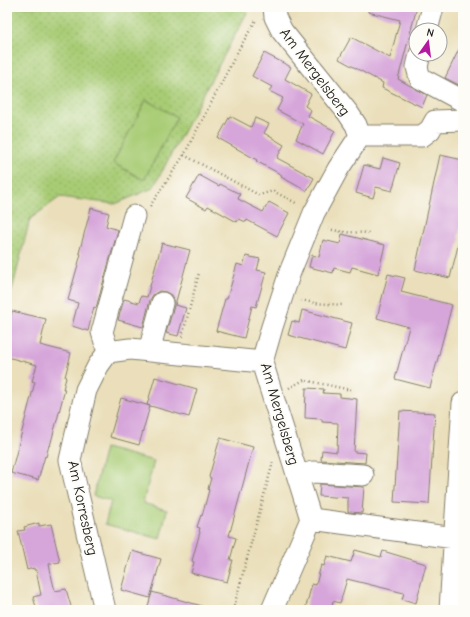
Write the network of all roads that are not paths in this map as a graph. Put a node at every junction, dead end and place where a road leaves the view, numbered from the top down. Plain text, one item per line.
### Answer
1 (274, 7) edge
2 (433, 7) edge
3 (429, 22) edge
4 (418, 62) edge
5 (463, 101) edge
6 (463, 120) edge
7 (360, 136) junction
8 (134, 216) road end
9 (162, 303) dead end
10 (149, 351) junction
11 (108, 352) junction
12 (262, 362) junction
13 (463, 402) edge
14 (363, 475) dead end
15 (298, 476) junction
16 (311, 519) junction
17 (455, 538) junction
18 (105, 610) edge
19 (272, 610) edge
20 (450, 610) edge

1 - 7 street, Am Mergelsberg
2 - 3 street
4 - 5 street
6 - 7 street
7 - 12 street, Am Mergelsberg
8 - 11 street
9 - 10 street
10 - 11 street
10 - 12 street
11 - 18 street, Am Korresberg
12 - 15 street, Am Mergelsberg
13 - 17 street
14 - 15 street
15 - 16 street, Am Mergelsberg
16 - 17 street
16 - 19 street
17 - 20 street

